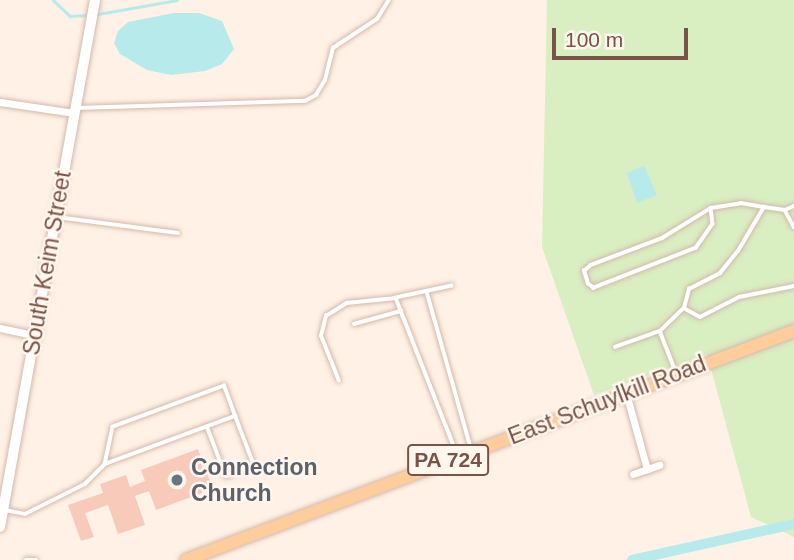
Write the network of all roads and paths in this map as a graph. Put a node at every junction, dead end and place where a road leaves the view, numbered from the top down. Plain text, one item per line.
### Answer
1 (95, 0) edge
2 (389, 0) edge
3 (0, 102) edge
4 (74, 111) junction
5 (794, 206) edge
6 (764, 207) junction
7 (711, 208) junction
8 (785, 210) junction
9 (55, 216) junction
10 (794, 227) edge
11 (178, 233) dead end
12 (452, 286) dead end
13 (794, 286) edge
14 (427, 292) junction
15 (396, 298) junction
16 (684, 308) junction
17 (401, 311) junction
18 (354, 324) dead end
19 (0, 328) edge
20 (660, 331) junction
21 (794, 331) edge
22 (34, 335) junction
23 (615, 346) dead end
24 (677, 374) junction
25 (339, 381) dead end
26 (626, 393) junction
27 (235, 416) junction
28 (207, 426) junction
29 (472, 451) junction
30 (457, 456) junction
31 (105, 464) junction
32 (659, 465) dead end
33 (647, 469) junction
34 (633, 474) dead end
35 (3, 510) junction
36 (0, 527) edge
37 (26, 560) edge
38 (36, 560) edge
39 (186, 560) edge

1 - 4 street, South Keim Street
2 - 4 lane
3 - 4 street
4 - 9 street, South Keim Street
5 - 8 lane
6 - 7 lane
6 - 8 lane
6 - 16 lane
7 - 7 lane
8 - 10 lane
9 - 11 lane
9 - 22 street, South Keim Street
12 - 14 lane
13 - 16 lane
14 - 15 lane
14 - 29 lane
15 - 17 lane
15 - 25 lane
16 - 20 lane
17 - 18 lane
17 - 30 lane
19 - 22 street
20 - 23 lane
20 - 24 lane
21 - 24 main road, East Schuylkill Road / PA 724
22 - 35 street, South Keim Street
24 - 26 main road, East Schuylkill Road / PA 724
26 - 29 main road, East Schuylkill Road / PA 724
26 - 33 street
27 - 28 lane
27 - 28 lane
27 - 31 lane
28 - 31 lane
29 - 30 main road, East Schuylkill Road / PA 724
30 - 39 main road, East Schuylkill Road / PA 724
31 - 35 lane
32 - 33 street
33 - 34 street
35 - 36 street, South Keim Street
37 - 38 lane

